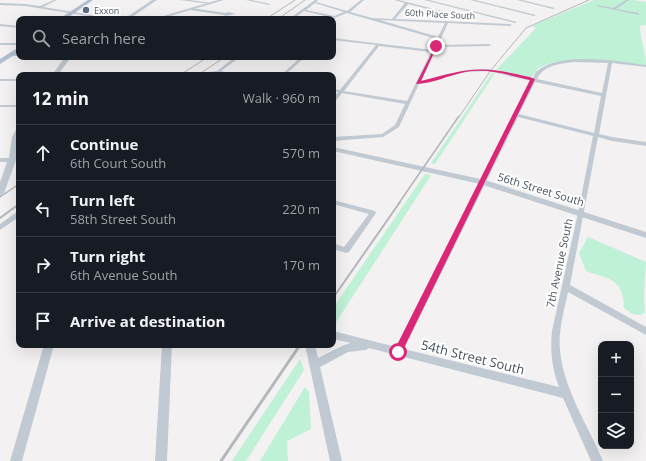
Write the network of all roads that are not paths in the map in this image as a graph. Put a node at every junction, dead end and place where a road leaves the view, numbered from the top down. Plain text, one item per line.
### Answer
1 (10, 0) edge
2 (56, 0) edge
3 (91, 0) edge
4 (155, 0) edge
5 (182, 0) edge
6 (222, 0) edge
7 (247, 0) edge
8 (363, 0) edge
9 (394, 0) edge
10 (425, 0) edge
11 (471, 0) edge
12 (518, 0) edge
13 (627, 0) edge
14 (316, 1) edge
15 (210, 3) junction
16 (408, 3) junction
17 (464, 3) dead end
18 (0, 4) edge
19 (269, 4) dead end
20 (598, 6) dead end
21 (41, 7) junction
22 (454, 7) junction
23 (554, 8) dead end
24 (191, 9) junction
25 (614, 9) junction
26 (303, 10) junction
27 (73, 12) junction
28 (348, 12) junction
29 (451, 14) dead end
30 (534, 14) dead end
31 (638, 14) dead end
32 (67, 16) edge
33 (97, 16) edge
34 (131, 16) edge
35 (166, 16) edge
36 (225, 16) edge
37 (295, 16) edge
38 (330, 16) edge
39 (336, 16) edge
40 (370, 19) junction
41 (393, 20) junction
42 (447, 22) junction
43 (515, 22) dead end
44 (0, 25) edge
45 (510, 25) dead end
46 (16, 27) edge
47 (336, 39) edge
48 (439, 39) junction
49 (0, 44) edge
50 (16, 44) edge
51 (378, 45) junction
52 (489, 46) dead end
53 (434, 49) junction
54 (16, 51) edge
55 (10, 55) junction
56 (16, 55) edge
57 (65, 60) edge
58 (234, 60) edge
59 (300, 60) edge
60 (0, 62) edge
61 (610, 62) junction
62 (646, 66) edge
63 (56, 72) edge
64 (218, 72) edge
65 (286, 72) edge
66 (533, 79) junction
67 (0, 80) edge
68 (16, 80) edge
69 (418, 83) junction
70 (336, 90) edge
71 (341, 91) junction
72 (604, 94) junction
73 (336, 97) edge
74 (408, 103) junction
75 (0, 106) edge
76 (16, 106) edge
77 (516, 115) junction
78 (596, 135) junction
79 (16, 137) edge
80 (336, 139) edge
81 (646, 144) edge
82 (336, 150) edge
83 (0, 160) edge
84 (15, 160) edge
85 (482, 182) junction
86 (0, 193) edge
87 (336, 203) edge
88 (581, 213) junction
89 (16, 216) edge
90 (0, 228) edge
91 (646, 235) edge
92 (336, 247) edge
93 (566, 287) junction
94 (646, 331) edge
95 (336, 336) edge
96 (373, 346) junction
97 (48, 348) edge
98 (167, 348) edge
99 (311, 348) edge
100 (398, 352) junction
101 (314, 365) junction
102 (566, 394) junction
103 (16, 461) edge
104 (161, 461) edge
105 (336, 461) edge
106 (597, 461) edge

1 - 18 street
2 - 21 street
3 - 27 main road
4 - 34 street
5 - 15 street
6 - 15 street
7 - 19 street
8 - 28 street
9 - 16 street
10 - 22 street
11 - 30 street
12 - 23 street
13 - 25 street
14 - 26 street
14 - 28 street
15 - 24 street
16 - 29 street
16 - 41 street
17 - 22 street
18 - 21 street
20 - 25 street
21 - 27 street
22 - 43 street
24 - 35 street
24 - 36 street
25 - 31 street
26 - 37 street
26 - 38 street
27 - 32 main road
27 - 33 street
28 - 39 street
28 - 40 street
40 - 41 street, 60th Place South
40 - 48 street
41 - 42 street, 60th Place South
42 - 45 street, 60th Place South
42 - 48 street
44 - 46 street
47 - 51 street
48 - 53 street
49 - 50 street
51 - 53 street
51 - 71 street
52 - 53 street
53 - 69 street
54 - 55 main road
55 - 56 street
55 - 60 main road
57 - 63 street
58 - 64 street
59 - 65 street
61 - 62 street
61 - 66 street
61 - 72 street, 7th Avenue South
66 - 69 street
66 - 72 street
66 - 77 street
67 - 68 street
69 - 74 street
70 - 71 street
71 - 73 street
71 - 74 street
72 - 78 street, 7th Avenue South
74 - 80 street
75 - 76 street
77 - 78 street
77 - 85 street
78 - 81 street
78 - 88 street, 7th Avenue South
79 - 84 street
82 - 85 street, 56th Street South
83 - 84 street
84 - 86 street
85 - 88 street, 56th Street South
85 - 100 street
87 - 92 street
88 - 91 street, 56th Street South
88 - 93 street, 7th Avenue South
89 - 90 street
93 - 94 street
93 - 102 street, 7th Avenue South
95 - 96 street, 54th Street South
96 - 100 street, 54th Street South
96 - 101 street, 54th Street South
97 - 103 street
98 - 104 street
99 - 101 street
100 - 102 street, 54th Street South
101 - 105 street
102 - 106 street, 7th Avenue South

